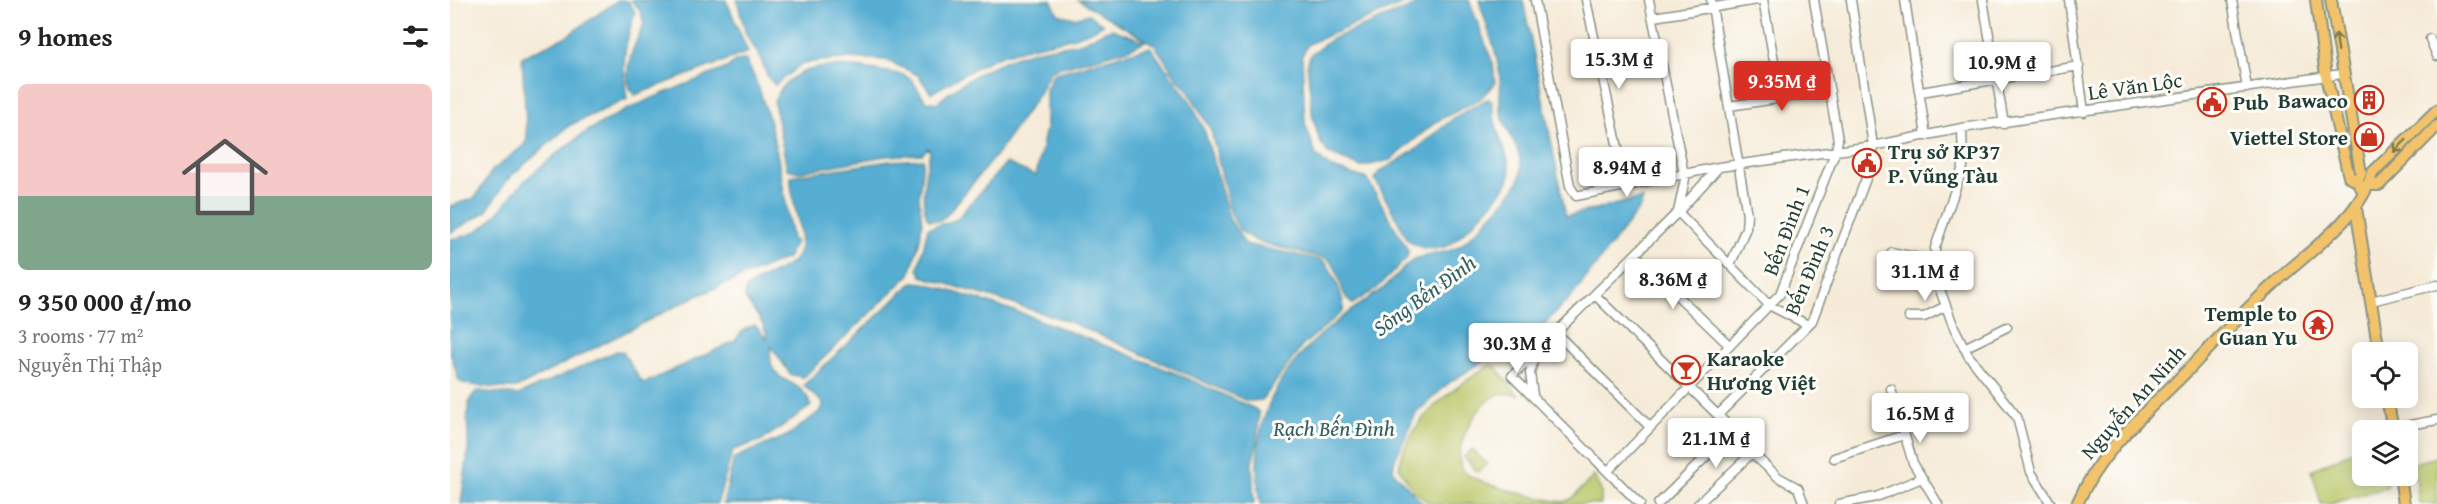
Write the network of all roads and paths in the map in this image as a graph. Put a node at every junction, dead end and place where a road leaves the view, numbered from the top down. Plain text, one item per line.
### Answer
1 (1535, 0) edge
2 (1586, 0) edge
3 (1649, 0) edge
4 (1758, 0) edge
5 (1763, 0) edge
6 (1814, 0) edge
7 (1851, 0) edge
8 (1905, 0) edge
9 (1983, 0) edge
10 (2069, 0) edge
11 (2232, 0) edge
12 (2316, 0) edge
13 (2331, 0) edge
14 (1711, 4) edge
15 (1654, 17) junction
16 (2430, 39) dead end
17 (2437, 56) edge
18 (2079, 66) junction
19 (2342, 74) junction
20 (2326, 76) junction
21 (1998, 80) junction
22 (2247, 88) junction
23 (1830, 91) junction
24 (1921, 92) junction
25 (1781, 99) junction
26 (1729, 106) junction
27 (2437, 110) edge
28 (2084, 112) junction
29 (2004, 124) junction
30 (2437, 126) edge
31 (1962, 128) junction
32 (1926, 136) junction
33 (1874, 146) junction
34 (1836, 150) junction
35 (1738, 164) junction
36 (1719, 167) junction
37 (1684, 174) junction
38 (2357, 182) junction
39 (1626, 185) junction
40 (2366, 189) junction
41 (2356, 208) junction
42 (1678, 212) junction
43 (1892, 252) dead end
44 (1635, 255) junction
45 (1933, 261) junction
46 (1731, 263) junction
47 (2437, 285) edge
48 (1595, 294) junction
49 (2371, 301) junction
50 (1769, 305) junction
51 (1946, 306) junction
52 (1909, 316) dead end
53 (1808, 325) junction
54 (2007, 327) dead end
55 (1556, 333) junction
56 (2377, 342) edge
57 (1730, 346) junction
58 (1964, 348) junction
59 (1537, 352) junction
60 (1689, 388) junction
61 (1891, 389) dead end
62 (1534, 398) junction
63 (1719, 414) junction
64 (2437, 420) edge
65 (2418, 424) edge
66 (1650, 427) junction
67 (1733, 430) junction
68 (1904, 435) junction
69 (1752, 453) junction
70 (1834, 458) dead end
71 (1608, 471) junction
72 (1922, 478) junction
73 (2401, 486) edge
74 (1640, 504) edge
75 (1658, 504) edge
76 (1698, 504) edge
77 (1804, 504) edge
78 (1839, 504) edge
79 (1938, 504) edge
80 (2051, 504) edge
81 (2077, 504) edge
82 (2404, 504) edge

1 - 39 street, Lê Văn Lộc
2 - 39 street
3 - 15 street
4 - 14 street
5 - 25 street
6 - 23 street
7 - 33 street
8 - 24 street
9 - 21 street
10 - 18 street
11 - 22 street
12 - 20 main road
19 -> 13 main road
14 - 15 street
14 - 26 street
15 - 37 street
16 - 17 street
18 - 21 street
18 - 28 street
19 - 20 street, Lê Văn Lộc
19 - 38 main road
20 - 22 street, Lê Văn Lộc
20 - 38 main road
21 - 24 street
21 - 29 street
22 - 28 street, Lê Văn Lộc
23 - 25 street
23 - 34 street
24 - 32 street
25 - 26 street
26 - 35 street
27 -> 40 main road
28 - 29 street, Lê Văn Lộc
29 - 31 street, Lê Văn Lộc
30 - 40 main road
31 - 32 street, Lê Văn Lộc
31 - 45 street
32 - 33 street, Lê Văn Lộc
33 - 34 street, Lê Văn Lộc
33 - 53 street, Bến Đình 3
34 - 35 street, Lê Văn Lộc
34 - 50 street, Bến Đình 1
35 - 36 street, Lê Văn Lộc
35 - 46 street
36 - 37 street, Lê Văn Lộc
36 - 42 street
37 - 39 street, Lê Văn Lộc
37 - 42 street
38 - 40 main road
40 - 41 main road
41 - 49 main road
41 - 81 main road, Nguyễn An Ninh
42 - 44 street
42 - 46 street
43 - 45 street
44 - 48 street
44 - 57 street
45 - 51 street
46 - 50 street
47 - 49 street
48 - 55 street
48 - 60 street
49 - 56 main road
50 - 53 street
50 - 57 street, Bến Đình 1
51 - 52 street
51 - 58 street
53 - 63 street, Bến Đình 3
54 - 58 street
55 - 59 street
55 - 66 street
57 - 60 street, Bến Đình 1
58 - 80 street
59 - 62 street
59 - 62 street
60 - 63 street
60 - 66 street, Bến Đình 1
61 - 68 street
62 - 71 street
63 - 67 street
64 - 65 street
66 - 71 street, Bến Đình 1
67 - 69 street
67 - 75 street
68 - 70 street
68 - 72 street
69 - 76 street
69 - 77 street
71 - 74 street
72 - 78 street
72 - 79 street
73 - 82 main road

